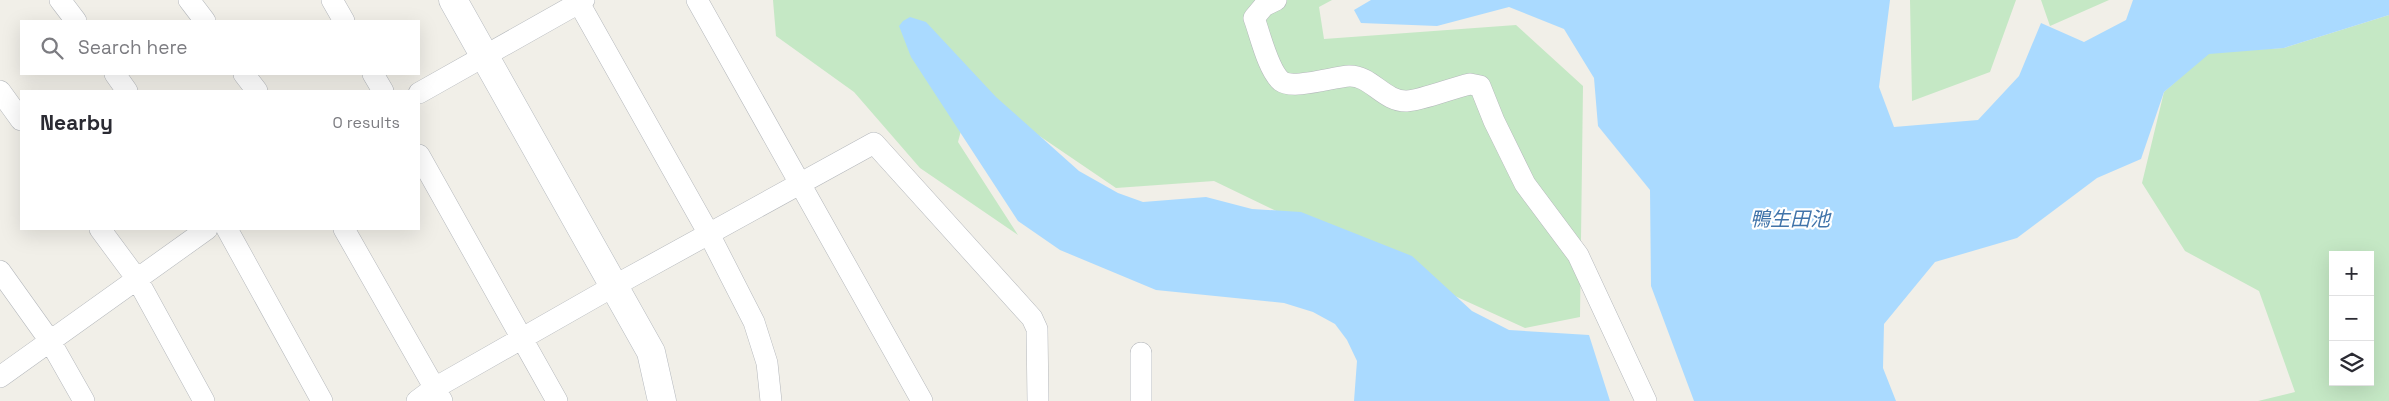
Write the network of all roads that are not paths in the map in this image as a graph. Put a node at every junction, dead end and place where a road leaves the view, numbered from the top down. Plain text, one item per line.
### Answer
1 (60, 0) edge
2 (189, 0) edge
3 (332, 0) edge
4 (452, 0) edge
5 (697, 0) edge
6 (1276, 0) edge
7 (581, 2) edge
8 (75, 20) edge
9 (204, 20) edge
10 (343, 20) edge
11 (484, 57) junction
12 (115, 75) edge
13 (245, 75) edge
14 (374, 75) edge
15 (126, 90) edge
16 (256, 90) edge
17 (382, 90) edge
18 (0, 91) edge
19 (420, 92) edge
20 (20, 119) edge
21 (420, 157) edge
22 (800, 183) junction
23 (101, 230) edge
24 (206, 230) edge
25 (228, 230) edge
26 (345, 230) edge
27 (709, 234) junction
28 (0, 271) edge
29 (137, 279) junction
30 (614, 286) junction
31 (50, 340) junction
32 (522, 340) junction
33 (1141, 353) dead end
34 (0, 377) edge
35 (431, 397) edge
36 (84, 401) edge
37 (204, 401) edge
38 (322, 401) edge
39 (557, 401) edge
40 (662, 401) edge
41 (771, 401) edge
42 (922, 401) edge
43 (1038, 401) edge
44 (1141, 401) edge
45 (1646, 401) edge

1 - 8 street
2 - 9 street
3 - 10 street
4 - 11 street
5 - 22 street
6 - 45 street
7 - 11 street
7 - 27 street
11 - 19 street
11 - 30 street
12 - 15 street
13 - 16 street
14 - 17 street
18 - 20 street
21 - 32 street
22 - 27 street
22 - 42 street
22 - 43 street
23 - 29 street
24 - 29 street
25 - 38 street
26 - 35 street
27 - 30 street
27 - 41 street
28 - 31 street
29 - 31 street
29 - 37 street
30 - 32 street
30 - 40 street
31 - 34 street
31 - 36 street
32 - 35 street
32 - 39 street
33 - 44 street

